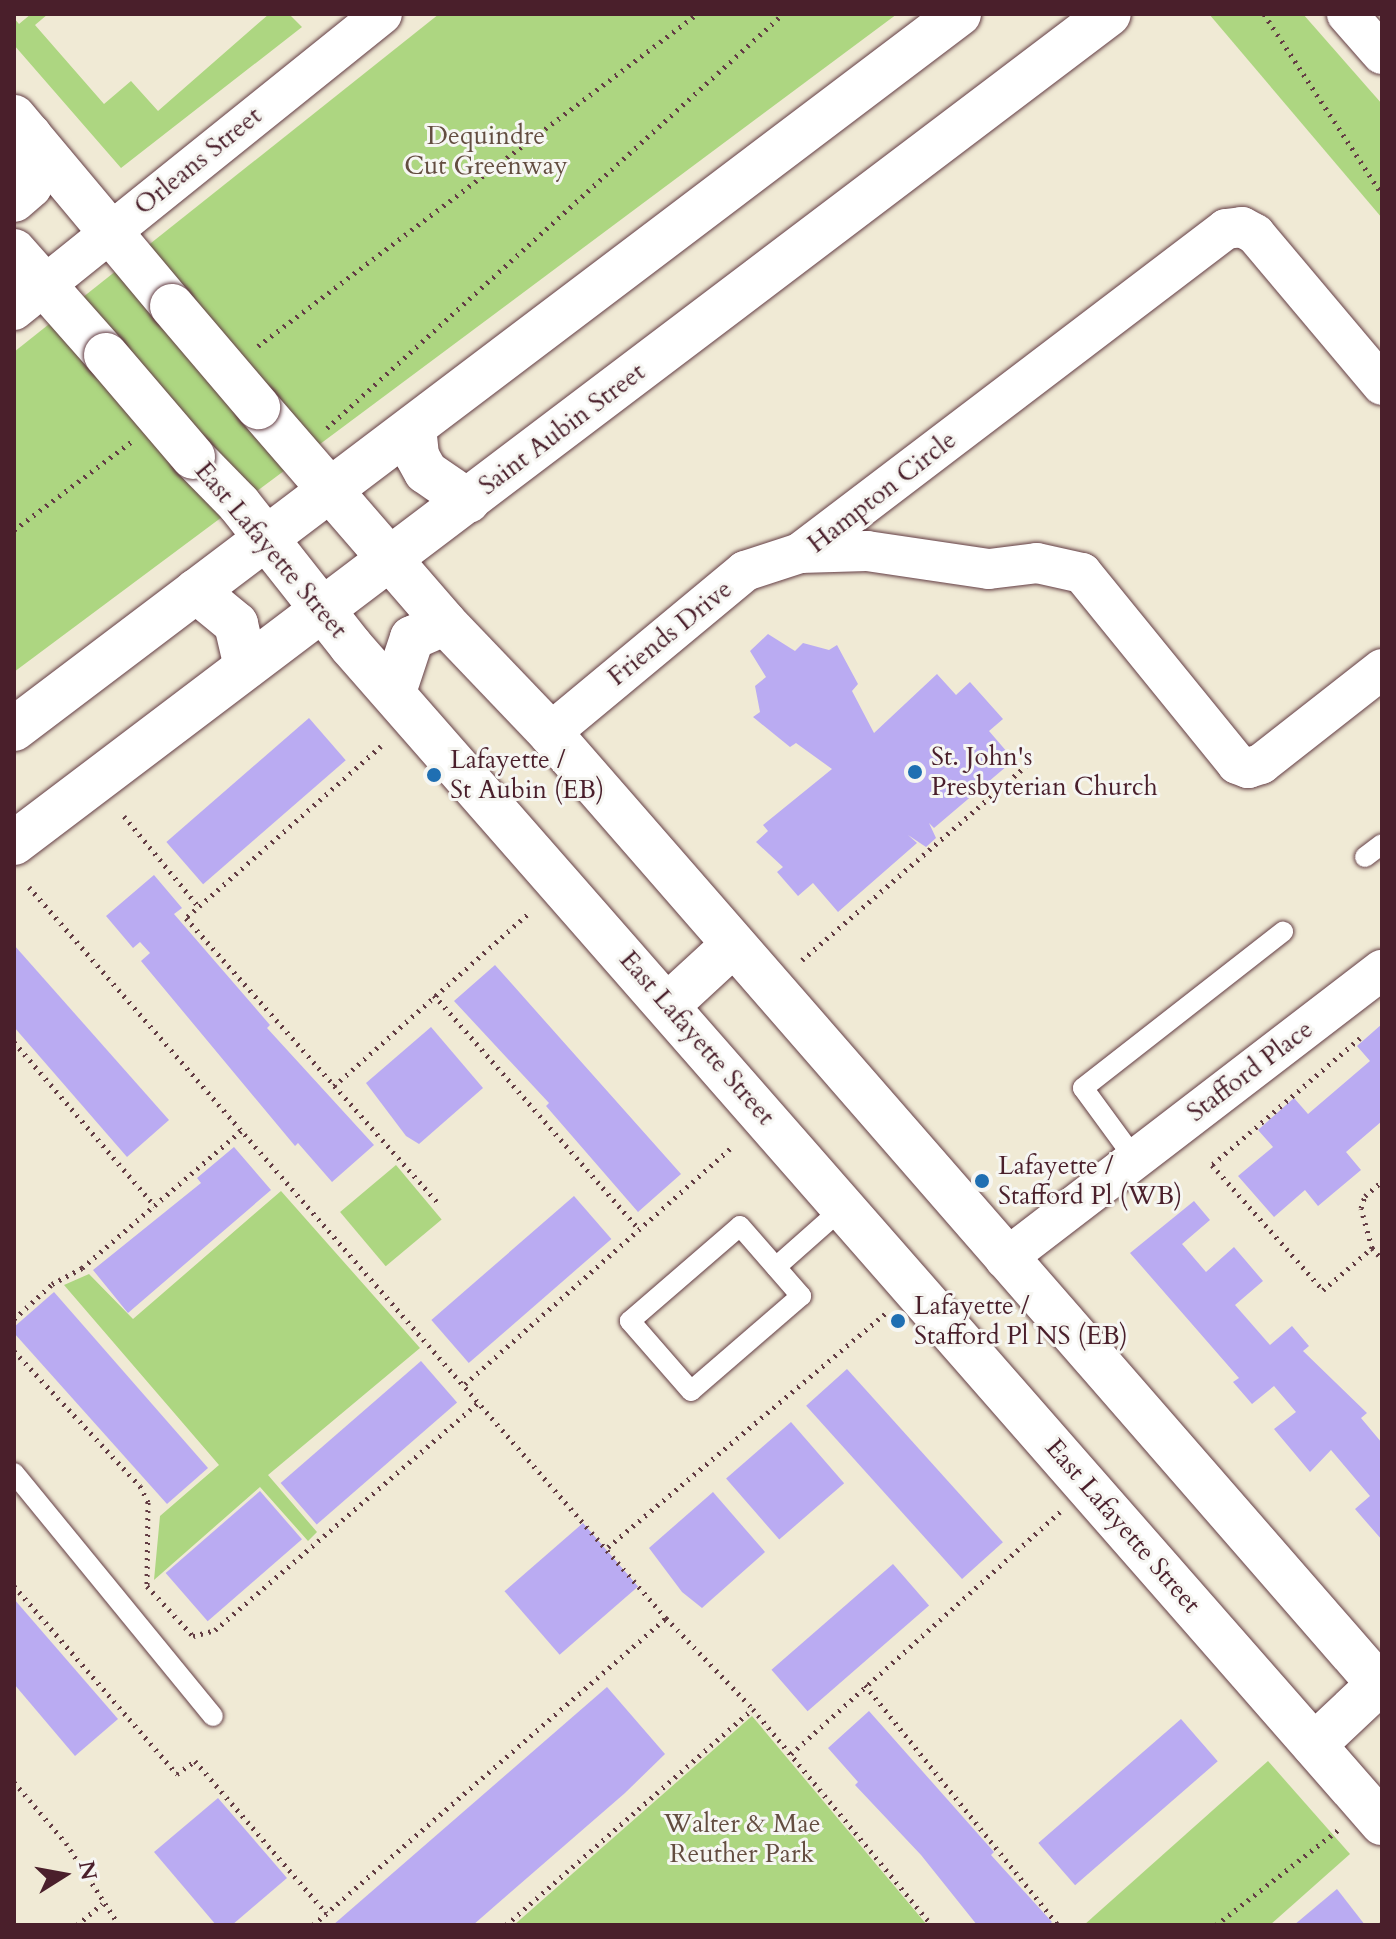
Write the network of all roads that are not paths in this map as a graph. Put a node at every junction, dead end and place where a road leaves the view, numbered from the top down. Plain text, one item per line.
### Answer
1 (382, 14) edge
2 (959, 14) edge
3 (1109, 14) edge
4 (1347, 14) edge
5 (1382, 54) edge
6 (22, 126) edge
7 (14, 200) edge
8 (110, 232) junction
9 (14, 251) edge
10 (30, 297) edge
11 (1382, 385) edge
12 (414, 427) junction
13 (329, 493) junction
14 (468, 501) junction
15 (266, 539) junction
16 (800, 553) junction
17 (390, 560) junction
18 (196, 591) junction
19 (325, 611) junction
20 (445, 623) junction
21 (246, 667) junction
22 (1382, 669) edge
23 (394, 692) junction
24 (14, 729) edge
25 (550, 733) junction
26 (14, 843) edge
27 (1382, 844) edge
28 (1365, 857) dead end
29 (1283, 932) dead end
30 (733, 945) junction
31 (1382, 970) edge
32 (668, 1005) junction
33 (1135, 1159) junction
34 (845, 1206) junction
35 (1005, 1259) junction
36 (776, 1267) junction
37 (14, 1473) edge
38 (1380, 1686) edge
39 (213, 1716) dead end
40 (1314, 1745) junction
41 (1376, 1816) edge

1 - 8 street, Orleans Street
2 - 12 street
3 - 14 street, Saint Aubin Street
4 - 5 street
6 - 7 street
6 - 8 street
8 - 10 street, Orleans Street
8 - 13 street, bridge
9 - 10 street, East Lafayette Street
10 - 15 street, East Lafayette Street, bridge
11 - 16 street, Hampton Circle
12 - 13 street
12 - 14 street
13 - 15 street
13 - 17 street
14 - 17 street, Saint Aubin Street
15 - 18 street
15 - 19 street, East Lafayette Street
16 - 22 street, Hampton Circle
16 - 25 street, Friends Drive
17 - 19 street, Saint Aubin Street
17 - 20 street
18 - 21 street
18 - 24 street
19 - 21 street, Saint Aubin Street
19 - 23 street, East Lafayette Street
20 - 23 street
20 - 25 street
21 - 26 street, Saint Aubin Street
23 - 32 street, East Lafayette Street
25 - 30 street
27 - 28 lane
29 - 33 lane
30 - 32 street
30 - 35 street
31 - 33 street, Stafford Place
32 - 34 street, East Lafayette Street
33 - 35 street, Stafford Place
34 - 36 lane
34 - 40 street, East Lafayette Street
35 - 38 street
36 - 36 lane
37 - 39 lane
38 - 40 street
40 - 41 street, East Lafayette Street

